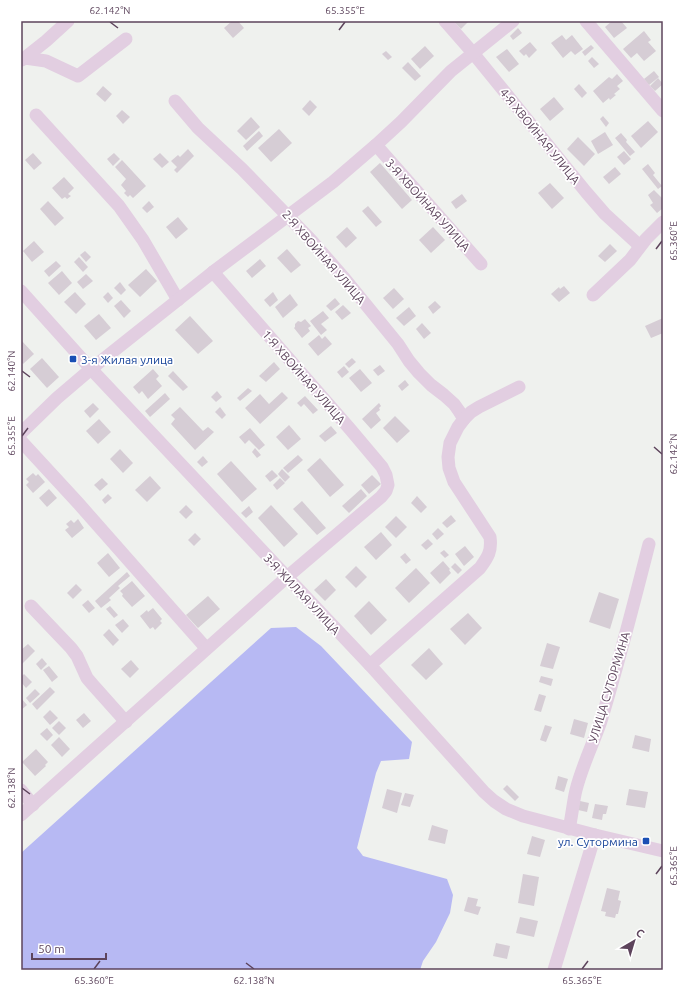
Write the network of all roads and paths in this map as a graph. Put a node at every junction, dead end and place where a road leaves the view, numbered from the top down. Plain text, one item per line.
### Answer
1 (68, 21) edge
2 (445, 21) edge
3 (512, 21) edge
4 (586, 21) edge
5 (126, 39) dead end
6 (473, 53) junction
7 (23, 60) edge
8 (175, 102) dead end
9 (663, 111) edge
10 (36, 115) dead end
11 (376, 145) junction
12 (288, 215) junction
13 (663, 222) edge
14 (640, 246) junction
15 (481, 264) dead end
16 (213, 272) junction
17 (21, 291) edge
18 (593, 296) dead end
19 (178, 300) junction
20 (91, 369) junction
21 (519, 387) dead end
22 (464, 419) junction
23 (21, 433) edge
24 (21, 441) edge
25 (649, 544) dead end
26 (287, 577) junction
27 (31, 606) dead end
28 (206, 648) junction
29 (370, 665) junction
30 (126, 722) junction
31 (21, 790) edge
32 (33, 805) junction
33 (21, 815) edge
34 (569, 829) junction
35 (595, 835) junction
36 (663, 851) edge
37 (554, 970) edge

1 - 7 street
2 - 6 street, 4-Я ХВОЙНАЯ УЛИЦА
3 - 6 street
4 - 9 street
5 - 7 street
6 - 11 street
6 - 14 street, 4-Я ХВОЙНАЯ УЛИЦА
8 - 12 street, 2-Я ХВОЙНАЯ УЛИЦА
10 - 19 street
11 - 12 street
11 - 15 street, 3-Я ХВОЙНАЯ УЛИЦА
12 - 16 street
12 - 22 street, 2-Я ХВОЙНАЯ УЛИЦА
13 - 14 street
14 - 18 street
16 - 19 street
16 - 26 street, 1-Я ХВОЙНАЯ УЛИЦА
17 - 20 street, 3-Я ЖИЛАЯ УЛИЦА
19 - 20 street
20 - 23 street
20 - 26 street, 3-Я ЖИЛАЯ УЛИЦА
21 - 22 street
22 - 29 street
24 - 28 street
25 - 34 street, УЛИЦА СУТОРМИНА
26 - 28 street
26 - 29 street, 3-Я ЖИЛАЯ УЛИЦА
27 - 30 street
28 - 30 street
29 - 34 street, 3-Я ЖИЛАЯ УЛИЦА
30 - 32 street
31 - 32 street
32 - 33 street
34 - 35 street
35 - 36 street
35 - 37 street

